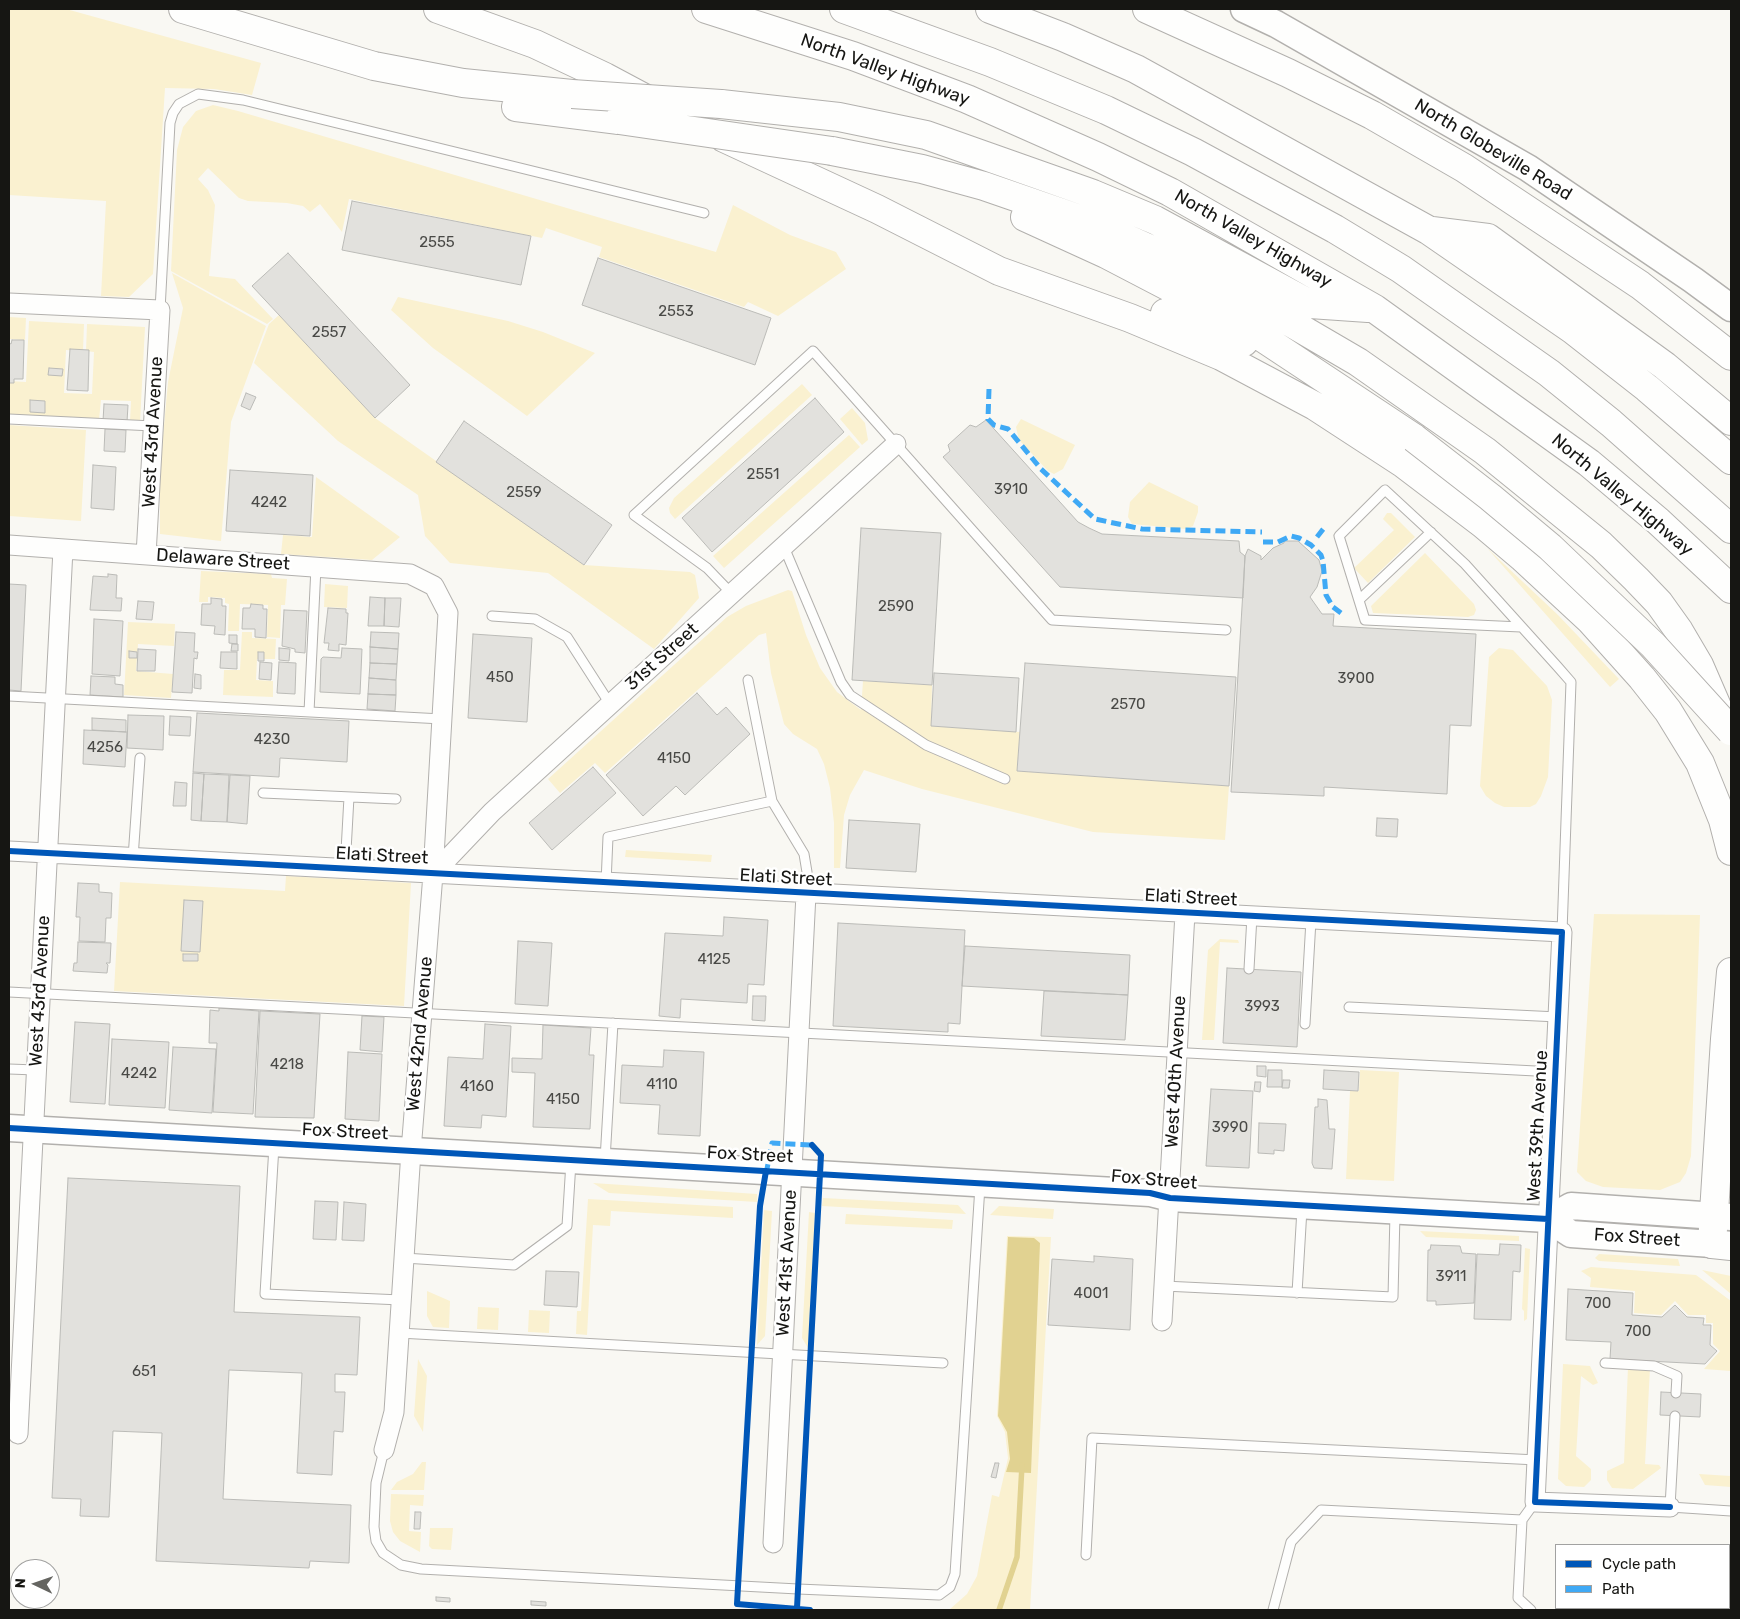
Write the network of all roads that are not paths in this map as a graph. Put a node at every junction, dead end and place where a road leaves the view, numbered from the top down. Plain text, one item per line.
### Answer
1 (182, 9) edge
2 (438, 9) edge
3 (706, 9) edge
4 (844, 9) edge
5 (990, 9) edge
6 (1147, 9) edge
7 (1244, 9) edge
8 (326, 51) junction
9 (864, 158) junction
10 (877, 209) junction
11 (704, 213) dead end
12 (1428, 230) junction
13 (9, 303) edge
14 (1731, 308) edge
15 (1375, 309) junction
16 (160, 310) junction
17 (1731, 356) edge
18 (1293, 359) junction
19 (9, 419) edge
20 (1731, 421) edge
21 (153, 426) junction
22 (896, 444) junction
23 (1731, 460) edge
24 (1731, 529) edge
25 (1431, 532) junction
26 (9, 545) edge
27 (784, 547) junction
28 (63, 549) junction
29 (146, 555) junction
30 (316, 567) junction
31 (434, 586) joint
32 (1731, 589) edge
33 (732, 594) junction
34 (1359, 600) junction
35 (492, 616) dead end
36 (1522, 627) junction
37 (1226, 630) dead end
38 (748, 680) dead end
39 (9, 696) edge
40 (55, 698) junction
41 (610, 704) junction
42 (308, 712) junction
43 (442, 720) junction
44 (1731, 731) edge
45 (1731, 740) edge
46 (140, 758) dead end
47 (1005, 779) dead end
48 (263, 793) dead end
49 (349, 797) junction
50 (396, 799) dead end
51 (772, 801) junction
52 (1731, 850) edge
53 (9, 851) edge
54 (47, 853) junction
55 (133, 858) junction
56 (345, 869) junction
57 (433, 874) junction
58 (606, 883) junction
59 (806, 894) junction
60 (1185, 913) junction
61 (1252, 916) junction
62 (1311, 920) junction
63 (1562, 932) junction
64 (1249, 969) dead end
65 (1731, 972) edge
66 (9, 992) edge
67 (40, 994) junction
68 (1731, 1005) edge
69 (1349, 1007) dead end
70 (422, 1013) junction
71 (1558, 1017) junction
72 (613, 1023) junction
73 (1305, 1024) dead end
74 (799, 1033) junction
75 (1725, 1039) junction
76 (1177, 1053) junction
77 (9, 1069) edge
78 (36, 1070) junction
79 (1555, 1072) junction
80 (21, 1129) edge
81 (274, 1143) junction
82 (411, 1151) junction
83 (571, 1160) junction
84 (604, 1162) junction
85 (792, 1173) junction
86 (980, 1183) junction
87 (1170, 1198) junction
88 (1302, 1205) junction
89 (1395, 1210) junction
90 (1722, 1216) edge
91 (1548, 1219) junction
92 (1722, 1245) edge
93 (404, 1258) junction
94 (1164, 1286) junction
95 (1297, 1293) junction
96 (401, 1300) junction
97 (1162, 1321) dead end
98 (399, 1333) junction
99 (783, 1354) junction
100 (943, 1363) dead end
101 (1606, 1363) dead end
102 (1676, 1392) dead end
103 (1675, 1416) dead end
104 (18, 1434) dead end
105 (384, 1450) joint
106 (1537, 1460) junction
107 (1535, 1502) junction
108 (1670, 1507) junction
109 (1731, 1511) edge
110 (1522, 1520) junction
111 (773, 1543) dead end
112 (1086, 1555) dead end
113 (1273, 1610) edge
114 (1531, 1610) edge

1 - 8 highway
2 - 10 highway
3 - 15 highway, North Valley Highway
4 - 24 highway
5 - 12 highway
6 - 17 highway
7 - 14 street, North Globeville Road
8 - 9 highway, bridge
8 - 15 highway, bridge
9 - 18 highway
9 - 45 highway
10 - 18 highway
10 - 52 highway
11 - 16 lane
12 - 20 highway
12 - 23 highway
13 - 16 street
15 - 32 highway, North Valley Highway
16 - 21 street, West 43rd Avenue
18 - 44 highway, bridge
19 - 21 lane
21 - 29 street, West 43rd Avenue
22 - 27 street, 31st Street
22 - 33 lane
22 - 37 lane
25 - 34 lane
25 - 34 lane
25 - 36 lane
26 - 28 street, Delaware Street
27 - 33 street, 31st Street
27 - 47 lane
28 - 29 street, Delaware Street
28 - 40 street, West 43rd Avenue
29 - 30 street, Delaware Street
30 - 31 street, Delaware Street
30 - 42 lane
31 - 43 street, West 42nd Avenue
33 - 41 street, 31st Street
34 - 36 lane
35 - 41 lane
36 - 63 lane
38 - 51 lane
39 - 40 lane
40 - 42 lane
40 - 54 street, West 43rd Avenue
41 - 57 street, 31st Street
42 - 43 lane
43 - 57 street, West 42nd Avenue
46 - 55 lane
48 - 49 lane
49 - 50 lane
49 - 56 lane
51 - 58 lane
51 - 59 lane
53 - 54 street, Elati Street
54 - 55 street, Elati Street
54 - 67 street, West 43rd Avenue
55 - 56 street, Elati Street
56 - 57 street, Elati Street
57 - 58 street, Elati Street
57 - 70 street, West 42nd Avenue
58 - 59 street, Elati Street
59 - 60 street, Elati Street
59 - 74 street, West 41st Avenue
60 - 61 street, Elati Street
60 - 76 street, West 40th Avenue
61 - 62 street, Elati Street
61 - 64 lane
62 - 63 street, Elati Street
62 - 73 lane
63 - 71 street, West 39th Avenue
65 - 75 highway
66 - 67 lane
67 - 70 lane
67 - 78 street, West 43rd Avenue
68 - 75 highway
69 - 71 lane
70 - 72 lane
70 - 82 street, West 42nd Avenue
71 - 79 street, West 39th Avenue
72 - 74 lane
72 - 84 lane
74 - 76 lane
74 - 85 street, West 41st Avenue
75 - 90 highway
76 - 79 lane
76 - 87 street, West 40th Avenue
77 - 78 lane
78 - 80 street, West 43rd Avenue
79 - 91 street, West 39th Avenue
80 - 81 street, Fox Street
80 - 104 street, West 43rd Avenue
81 - 82 street, Fox Street
81 - 96 lane
82 - 83 street, Fox Street
82 - 93 street, West 42nd Avenue
83 - 84 street, Fox Street
83 - 93 lane
84 - 85 street, Fox Street
85 - 86 street, Fox Street
85 - 99 street, West 41st Avenue
86 - 87 street, Fox Street
86 - 105 lane, West 42nd Avenue
87 - 88 street, Fox Street
87 - 94 street, West 40th Avenue
88 - 89 street, Fox Street
88 - 95 lane
89 - 91 street, Fox Street
89 - 95 lane
90 - 91 street, Fox Street
90 - 92 highway
91 - 92 street, Fox Street
91 - 106 street, West 39th Avenue
93 - 96 street, West 42nd Avenue
94 - 95 lane
94 - 97 street, West 40th Avenue
96 - 98 street, West 42nd Avenue
98 - 99 lane
98 - 105 street, West 42nd Avenue
99 - 100 lane
99 - 111 street, West 41st Avenue
101 - 102 lane
103 - 108 lane
106 - 107 street, West 39th Avenue
106 - 112 lane
107 - 108 street
107 - 110 lane
108 - 109 lane
110 - 113 lane
110 - 114 lane

